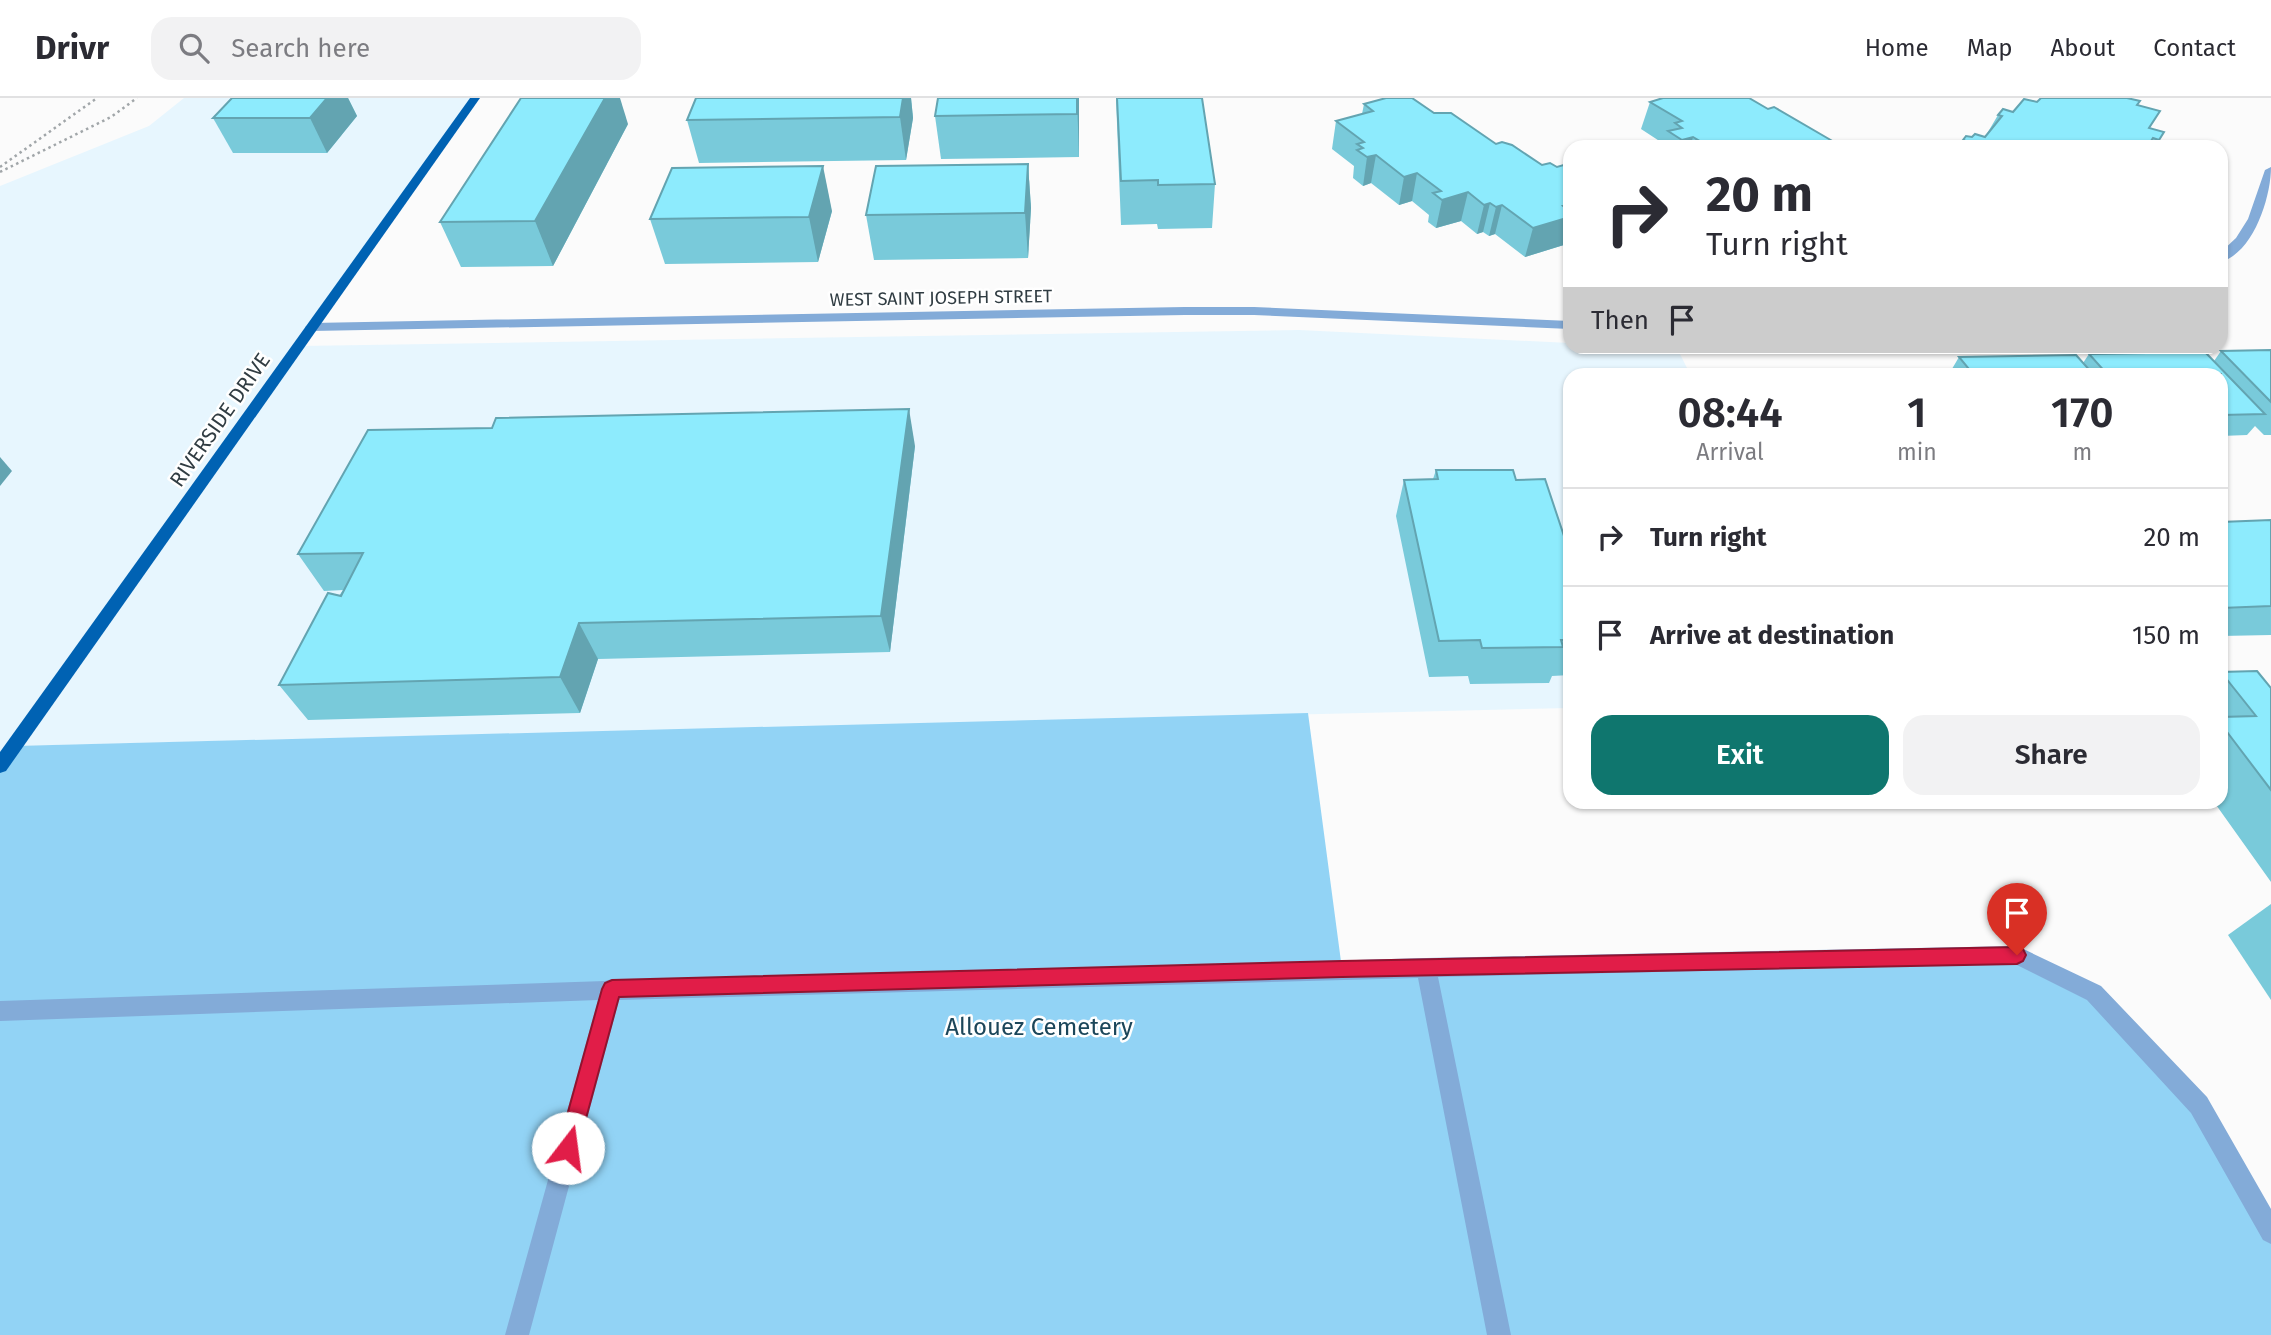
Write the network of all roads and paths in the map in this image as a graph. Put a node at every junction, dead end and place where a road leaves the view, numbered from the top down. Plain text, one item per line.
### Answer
1 (97, 98) edge
2 (137, 98) edge
3 (475, 98) edge
4 (0, 170) edge
5 (2271, 170) edge
6 (2228, 253) edge
7 (1563, 325) edge
8 (312, 327) junction
9 (0, 766) edge
10 (1426, 967) junction
11 (612, 989) junction
12 (0, 1011) edge
13 (2271, 1232) edge
14 (517, 1335) edge
15 (1499, 1335) edge

1 - 4 path
2 - 4 path
3 - 8 main road, RIVERSIDE DRIVE
5 - 6 street
7 - 8 street, WEST SAINT JOSEPH STREET
8 - 9 main road, RIVERSIDE DRIVE
10 - 11 street
10 - 13 street
10 - 15 street
11 - 12 street
11 - 14 street

